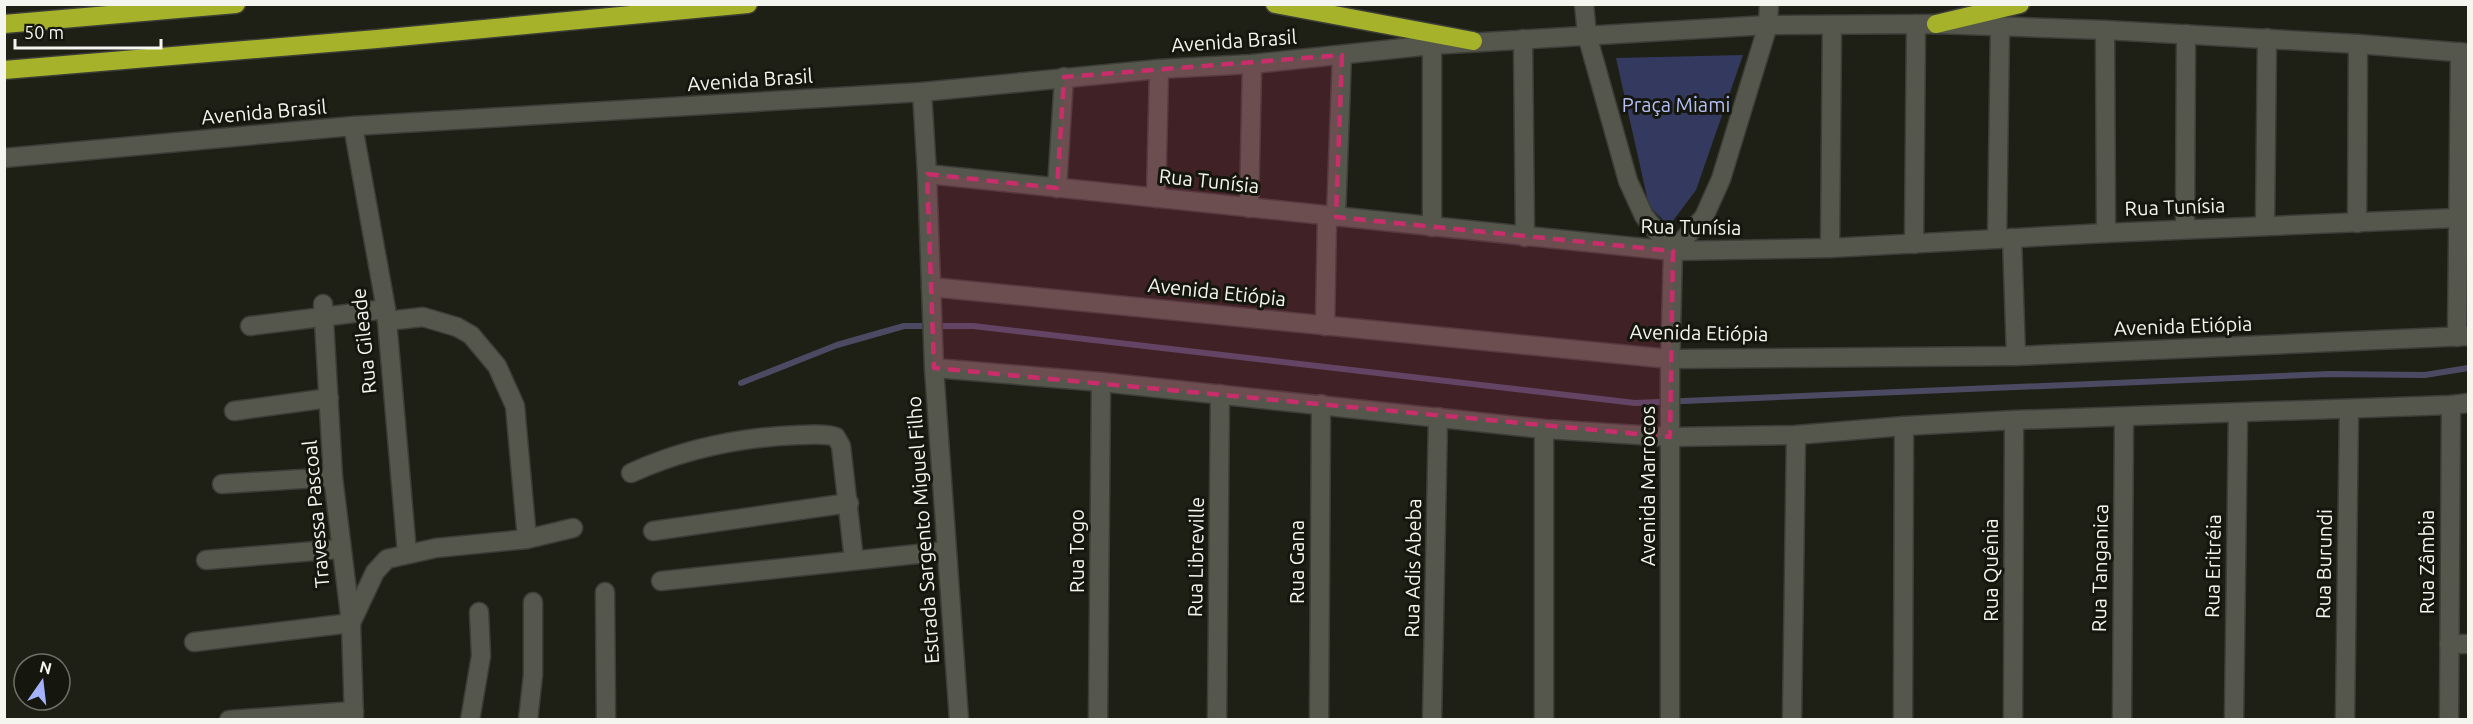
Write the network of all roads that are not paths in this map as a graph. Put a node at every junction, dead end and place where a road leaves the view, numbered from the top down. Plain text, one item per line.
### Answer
1 (236, 4) edge
2 (748, 4) edge
3 (1275, 4) edge
4 (1584, 4) edge
5 (1770, 4) edge
6 (2020, 4) edge
7 (4, 24) edge
8 (1916, 24) junction
9 (1936, 24) junction
10 (1768, 25) junction
11 (1832, 25) junction
12 (2000, 27) junction
13 (2105, 30) junction
14 (2186, 34) junction
15 (1587, 35) junction
16 (2267, 38) junction
17 (1523, 39) junction
18 (1473, 41) junction
19 (2358, 44) junction
20 (1432, 45) junction
21 (2464, 52) edge
22 (1342, 55) junction
23 (1252, 64) junction
24 (1159, 69) junction
25 (4, 70) edge
26 (1064, 77) junction
27 (922, 92) junction
28 (353, 126) junction
29 (4, 158) edge
30 (927, 174) junction
31 (1056, 188) junction
32 (1156, 198) junction
33 (1249, 208) junction
34 (1332, 217) junction
35 (2457, 218) junction
36 (2357, 222) junction
37 (2265, 226) junction
38 (1432, 227) junction
39 (2185, 229) junction
40 (2106, 232) junction
41 (1525, 237) junction
42 (2004, 238) junction
43 (1914, 244) junction
44 (1830, 248) junction
45 (1673, 251) junction
46 (931, 287) junction
47 (323, 310) junction
48 (386, 315) junction
49 (250, 326) dead end
50 (1325, 326) junction
51 (2463, 336) edge
52 (2016, 356) junction
53 (1670, 366) junction
54 (934, 368) junction
55 (1101, 382) junction
56 (1220, 394) junction
57 (329, 398) junction
58 (1321, 404) junction
59 (2460, 404) edge
60 (2349, 409) junction
61 (234, 411) dead end
62 (2238, 413) junction
63 (1438, 417) junction
64 (2124, 417) junction
65 (2014, 420) junction
66 (1904, 426) junction
67 (1670, 428) junction
68 (1544, 429) junction
69 (1796, 435) junction
70 (631, 472) dead end
71 (333, 477) junction
72 (222, 484) dead end
73 (849, 503) junction
74 (573, 528) dead end
75 (653, 531) dead end
76 (527, 539) junction
77 (340, 549) junction
78 (946, 551) junction
79 (407, 553) junction
80 (206, 560) dead end
81 (854, 560) junction
82 (661, 581) dead end
83 (605, 592) dead end
84 (533, 602) dead end
85 (479, 612) dead end
86 (351, 623) junction
87 (194, 642) dead end
88 (2449, 644) junction
89 (2469, 644) edge
90 (354, 715) edge
91 (229, 720) edge
92 (470, 720) edge
93 (528, 720) edge
94 (606, 720) edge
95 (959, 720) edge
96 (1098, 720) edge
97 (1217, 720) edge
98 (1319, 720) edge
99 (1432, 720) edge
100 (1544, 720) edge
101 (1670, 720) edge
102 (1792, 720) edge
103 (1903, 720) edge
104 (2013, 720) edge
105 (2122, 720) edge
106 (2234, 720) edge
107 (2345, 720) edge
108 (2449, 720) edge

1 - 7 highway
2 - 25 highway
3 - 18 highway
4 - 15 street
5 - 10 street
6 - 9 highway
8 - 9 street, Avenida Brasil
8 - 11 street, Avenida Brasil
8 - 43 street
9 - 12 street, Avenida Brasil
10 - 11 street, Avenida Brasil
10 - 15 street, Avenida Brasil
10 - 45 street
11 - 44 street
12 - 13 street, Avenida Brasil
12 - 42 street
13 - 14 street, Avenida Brasil
13 - 40 street
14 - 16 street, Avenida Brasil
14 - 39 street
15 - 17 street, Avenida Brasil
15 - 45 street
16 - 19 street, Avenida Brasil
16 - 37 street
17 - 18 street, Avenida Brasil
17 - 41 street
18 - 20 street, Avenida Brasil
19 - 21 street, Avenida Brasil
19 - 36 street
20 - 22 street, Avenida Brasil
20 - 38 street
21 - 35 street
22 - 23 street, Avenida Brasil
22 - 34 street
23 - 24 street, Avenida Brasil
23 - 33 street
24 - 26 street, Avenida Brasil
24 - 32 street
26 - 27 street, Avenida Brasil
26 - 31 street
27 - 28 street, Avenida Brasil
27 - 30 street
28 - 29 street, Avenida Brasil
28 - 48 street, Rua Gileade
30 - 31 street, Rua Tunísia
30 - 46 street
31 - 32 street, Rua Tunísia
32 - 33 street, Rua Tunísia
33 - 34 street, Rua Tunísia
34 - 38 street, Rua Tunísia
34 - 50 street
35 - 36 street, Rua Tunísia
35 - 51 street
36 - 37 street, Rua Tunísia
37 - 39 street, Rua Tunísia
38 - 41 street, Rua Tunísia
39 - 40 street, Rua Tunísia
40 - 42 street, Rua Tunísia
41 - 45 street, Rua Tunísia
42 - 43 street, Rua Tunísia
42 - 52 street
43 - 44 street, Rua Tunísia
44 - 45 street, Rua Tunísia
45 - 53 street, Avenida Marrocos
46 - 50 street, Avenida Etiópia
46 - 54 street, Estrada Sargento Miguel Filho
47 - 48 street
47 - 49 street
47 - 57 street, Travessa Pascoal
48 - 76 street
48 - 79 street, Rua Gileade
50 - 53 street, Avenida Etiópia
51 - 52 street, Avenida Etiópia
52 - 53 street, Avenida Etiópia
53 - 67 street, Avenida Marrocos
54 - 55 street
54 - 78 street, Estrada Sargento Miguel Filho
55 - 56 street
55 - 96 street, Rua Togo
56 - 58 street
56 - 97 street, Rua Libreville
57 - 61 street
57 - 71 street, Travessa Pascoal
58 - 63 street
58 - 98 street, Rua Gana
59 - 60 street
59 - 88 street, Rua Zâmbia
60 - 62 street
60 - 107 street, Rua Burundi
62 - 64 street
62 - 106 street, Rua Eritréia
63 - 68 street
63 - 99 street, Rua Adis Abeba
64 - 65 street
64 - 105 street, Rua Tanganica
65 - 66 street
65 - 104 street, Rua Quênia
66 - 69 street
66 - 103 street
67 - 68 street
67 - 69 street
67 - 101 street, Avenida Marrocos
68 - 100 street
69 - 102 street
70 - 73 street
71 - 72 street
71 - 77 street, Travessa Pascoal
73 - 75 street
73 - 81 street
74 - 76 street
76 - 79 street
77 - 80 street
77 - 86 street, Travessa Pascoal
78 - 81 street
78 - 95 street, Estrada Sargento Miguel Filho
79 - 86 street
81 - 82 street
83 - 94 street
84 - 93 street
85 - 92 street
86 - 87 street
86 - 90 street, Travessa Pascoal
88 - 89 street
88 - 108 street, Rua Zâmbia
90 - 91 street

